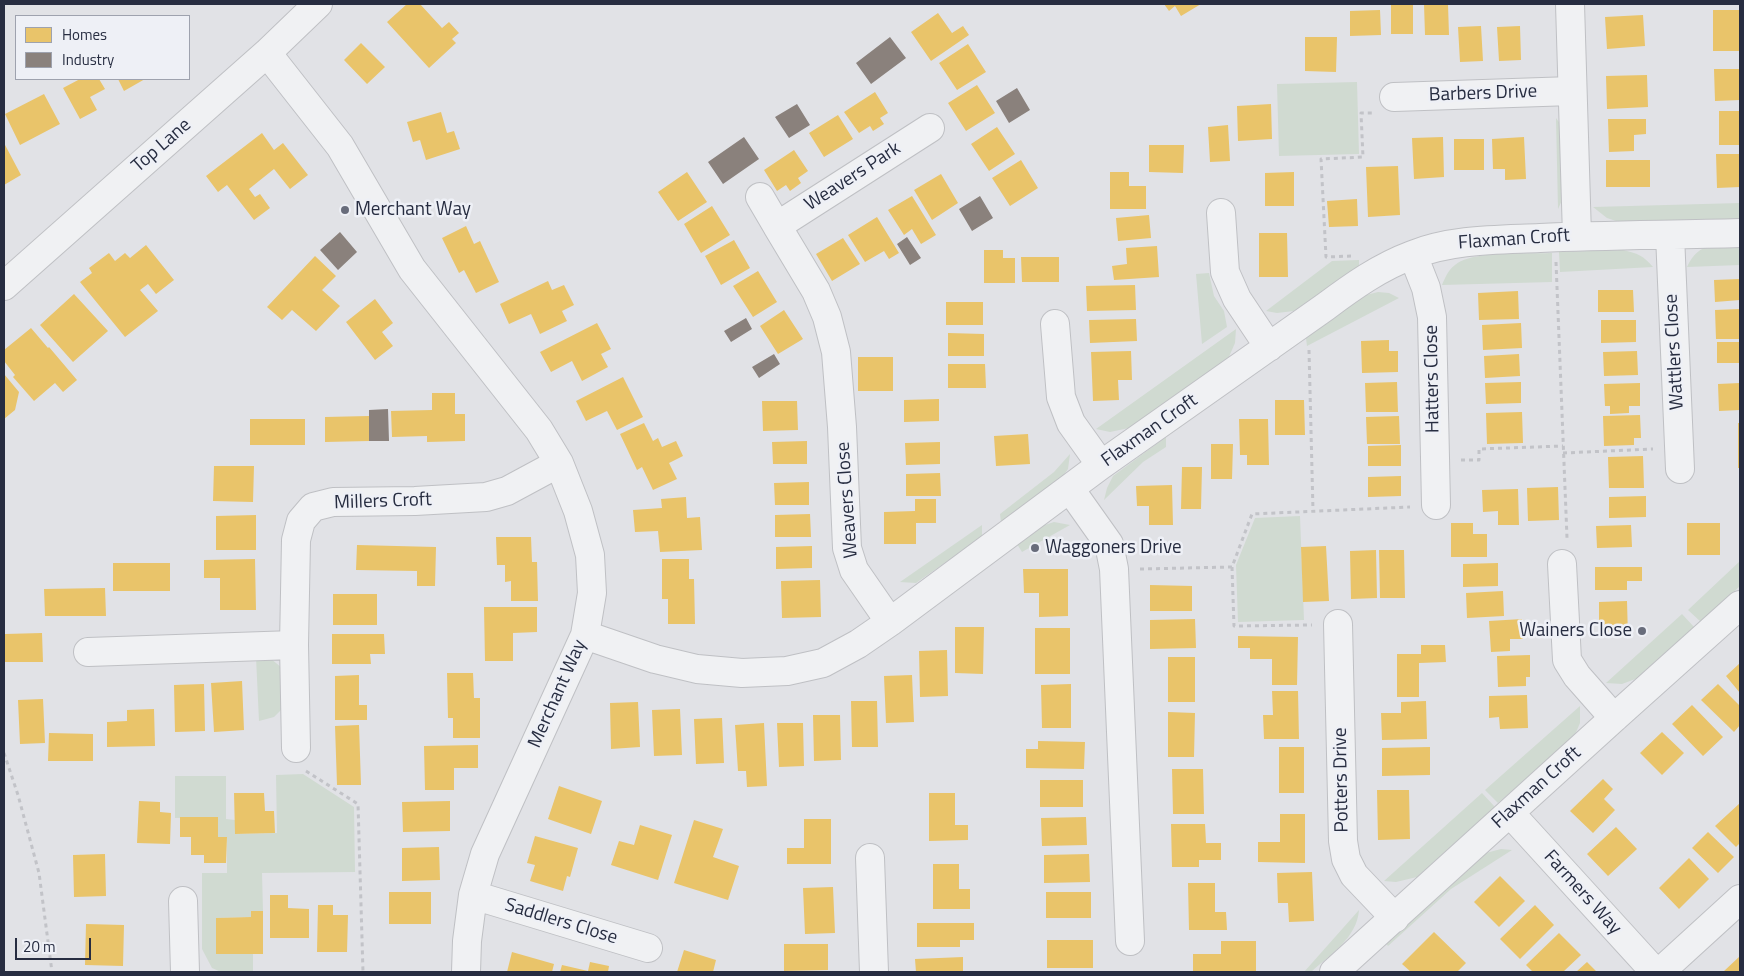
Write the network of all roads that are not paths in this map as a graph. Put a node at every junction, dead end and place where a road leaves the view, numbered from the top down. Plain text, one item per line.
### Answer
1 (318, 4) edge
2 (1570, 4) edge
3 (267, 53) junction
4 (1572, 91) junction
5 (1394, 97) road end
6 (930, 128) dead end
7 (760, 198) dead end
8 (1221, 213) dead end
9 (777, 226) junction
10 (1740, 233) edge
11 (1670, 236) junction
12 (1566, 237) junction
13 (1412, 255) junction
14 (4, 286) edge
15 (1055, 324) dead end
16 (1269, 347) junction
17 (1680, 459) road end
18 (559, 463) junction
19 (1101, 465) junction
20 (1070, 489) junction
21 (1436, 506) road end
22 (1562, 564) road end
23 (1740, 605) edge
24 (890, 622) junction
25 (1338, 624) road end
26 (585, 635) junction
27 (294, 645) junction
28 (88, 652) dead end
29 (1614, 718) junction
30 (296, 748) road end
31 (1510, 813) junction
32 (870, 858) dead end
33 (473, 895) junction
34 (1740, 899) edge
35 (183, 901) dead end
36 (1395, 918) junction
37 (1130, 941) dead end
38 (648, 948) dead end
39 (185, 972) edge
40 (466, 972) edge
41 (874, 972) edge
42 (1334, 972) edge
43 (1655, 972) edge
44 (1660, 972) edge

1 - 3 street, Top Lane
2 - 4 street
3 - 14 street, Top Lane
3 - 18 street, Merchant Way
4 - 5 street, Barbers Drive
4 - 12 street
6 - 9 street, Weavers Park
7 - 9 street
8 - 16 street
9 - 24 street, Weavers Close
10 - 11 street, Flaxman Croft
11 - 12 street, Flaxman Croft
11 - 17 street, Wattlers Close
12 - 13 street, Flaxman Croft
13 - 16 street, Flaxman Croft
13 - 21 street, Hatters Close
15 - 19 street
16 - 19 street, Flaxman Croft
18 - 26 street, Merchant Way
18 - 27 street, Millers Croft
19 - 20 street, Flaxman Croft
20 - 24 street, Flaxman Croft
20 - 37 street
22 - 29 street
23 - 29 street, Flaxman Croft
24 - 26 street, Flaxman Croft
25 - 36 street, Potters Drive
26 - 33 street, Merchant Way
27 - 28 street
27 - 30 street, Millers Croft
29 - 31 street, Flaxman Croft
31 - 36 street, Flaxman Croft
31 - 43 street, Farmers Way
32 - 41 street
33 - 38 street, Saddlers Close
33 - 40 street, Merchant Way
34 - 44 street
35 - 39 street
36 - 42 street, Flaxman Croft

